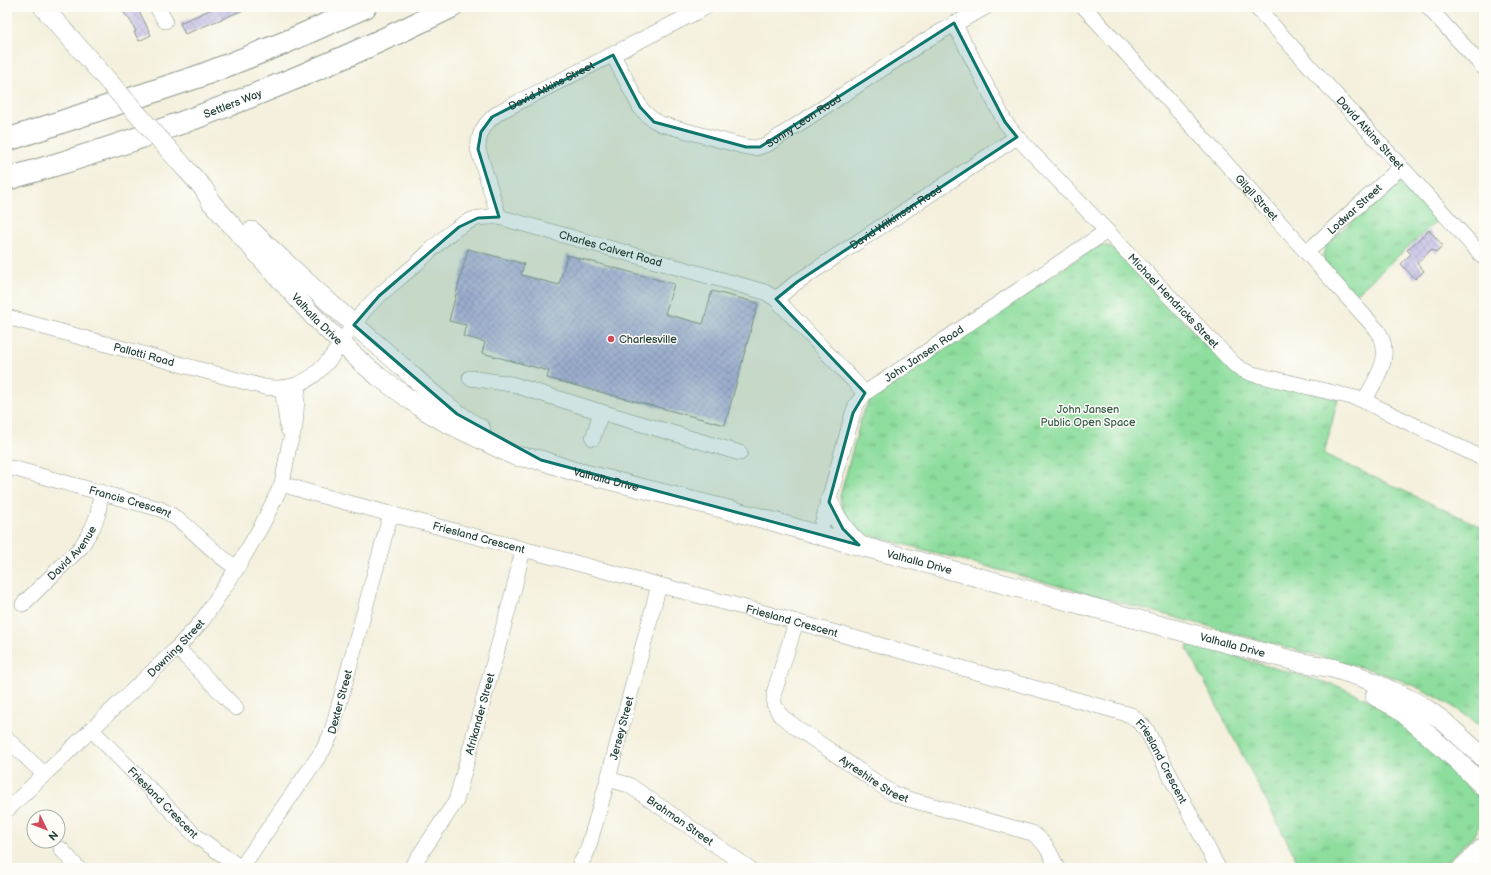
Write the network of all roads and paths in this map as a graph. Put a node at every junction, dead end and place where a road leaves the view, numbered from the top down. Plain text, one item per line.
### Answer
1 (43, 7) edge
2 (365, 7) edge
3 (451, 7) edge
4 (706, 7) edge
5 (986, 7) edge
6 (1084, 7) edge
7 (1256, 7) edge
8 (1428, 7) edge
9 (954, 23) junction
10 (613, 55) junction
11 (1484, 68) edge
12 (96, 112) junction
13 (7, 129) edge
14 (1017, 137) junction
15 (7, 140) edge
16 (1401, 167) junction
17 (7, 179) edge
18 (204, 189) junction
19 (499, 217) junction
20 (1107, 231) junction
21 (1308, 252) junction
22 (1484, 258) edge
23 (776, 299) junction
24 (7, 317) edge
25 (354, 325) junction
26 (341, 344) junction
27 (470, 378) dead end
28 (298, 385) junction
29 (282, 388) junction
30 (865, 393) junction
31 (1364, 401) junction
32 (601, 412) junction
33 (593, 438) dead end
34 (289, 446) junction
35 (740, 453) dead end
36 (1484, 459) edge
37 (541, 460) junction
38 (7, 469) edge
39 (282, 484) junction
40 (101, 492) junction
41 (829, 502) junction
42 (391, 513) junction
43 (819, 535) junction
44 (858, 545) junction
45 (523, 549) junction
46 (237, 568) junction
47 (659, 585) junction
48 (23, 604) dead end
49 (796, 622) junction
50 (177, 648) junction
51 (1299, 662) junction
52 (236, 708) dead end
53 (91, 729) junction
54 (7, 738) edge
55 (1484, 758) edge
56 (44, 774) junction
57 (608, 779) junction
58 (1484, 787) edge
59 (7, 810) edge
60 (1484, 847) edge
61 (61, 849) dead end
62 (78, 868) edge
63 (241, 868) edge
64 (411, 868) edge
65 (578, 868) edge
66 (749, 868) edge
67 (1057, 868) edge
68 (1218, 868) edge
69 (1462, 868) edge

1 - 18 main road, Valhalla Drive, bridge
2 - 12 highway
3 - 17 highway, Settlers Way
4 - 10 street, David Atkins Street
5 - 9 street, Sonny Leon Road
6 - 21 street, Gilgil Street
7 - 16 street, David Atkins Street
8 - 11 street
9 - 10 street, Sonny Leon Road
9 - 14 street, Michael Hendricks Street
10 - 19 street, David Atkins Street
12 - 13 highway
12 - 15 highway
14 - 20 street, Michael Hendricks Street
14 - 23 street, David Wilkinson Road
16 - 21 street, Lodwar Street
16 - 22 street, David Atkins Street
18 - 25 main road, Valhalla Drive
18 - 26 main road, Valhalla Drive
19 - 23 street, Charles Calvert Road
19 - 25 street, Charles Calvert Road
20 - 30 street, John Jansen Road
20 - 31 street, Michael Hendricks Street
21 - 31 street, Gilgil Street
23 - 30 street, Charles Calvert Road
24 - 29 street, Pallotti Road
25 - 26 street, Charles Calvert Road
25 - 37 main road, Valhalla Drive
26 - 28 street
26 - 37 main road, Valhalla Drive
27 - 32 street
28 - 29 street
28 - 34 street, Downing Street
29 - 34 street, Downing Street
30 - 41 street, John Jansen Road
31 - 36 street, Michael Hendricks Street
32 - 33 street
32 - 35 street
34 - 39 street, Downing Street
37 - 43 main road, Valhalla Drive
38 - 40 street, Francis Crescent
39 - 42 street, Friesland Crescent
39 - 46 street, Downing Street
40 - 46 street, Francis Crescent
40 - 48 street, David Avenue
41 - 43 street, John Jansen Road
41 - 44 main road
42 - 45 street, Friesland Crescent
42 - 63 street, Dexter Street
43 - 44 main road, Valhalla Drive
44 - 51 main road, Valhalla Drive
45 - 47 street, Friesland Crescent
45 - 64 street, Afrikander Street
46 - 50 street, Downing Street
47 - 49 street, Friesland Crescent
47 - 57 street, Jersey Street
49 - 67 street, Ayreshire Street
49 - 68 street, Friesland Crescent
50 - 52 street
50 - 53 street, Downing Street
51 - 55 main road, Valhalla Drive
51 - 58 main road, Valhalla Drive
53 - 56 street, Downing Street
53 - 63 street, Friesland Crescent
54 - 56 street
56 - 59 street, Downing Street
57 - 65 street, Jersey Street
57 - 66 street, Brahman Street
60 - 69 main road
61 - 62 street

